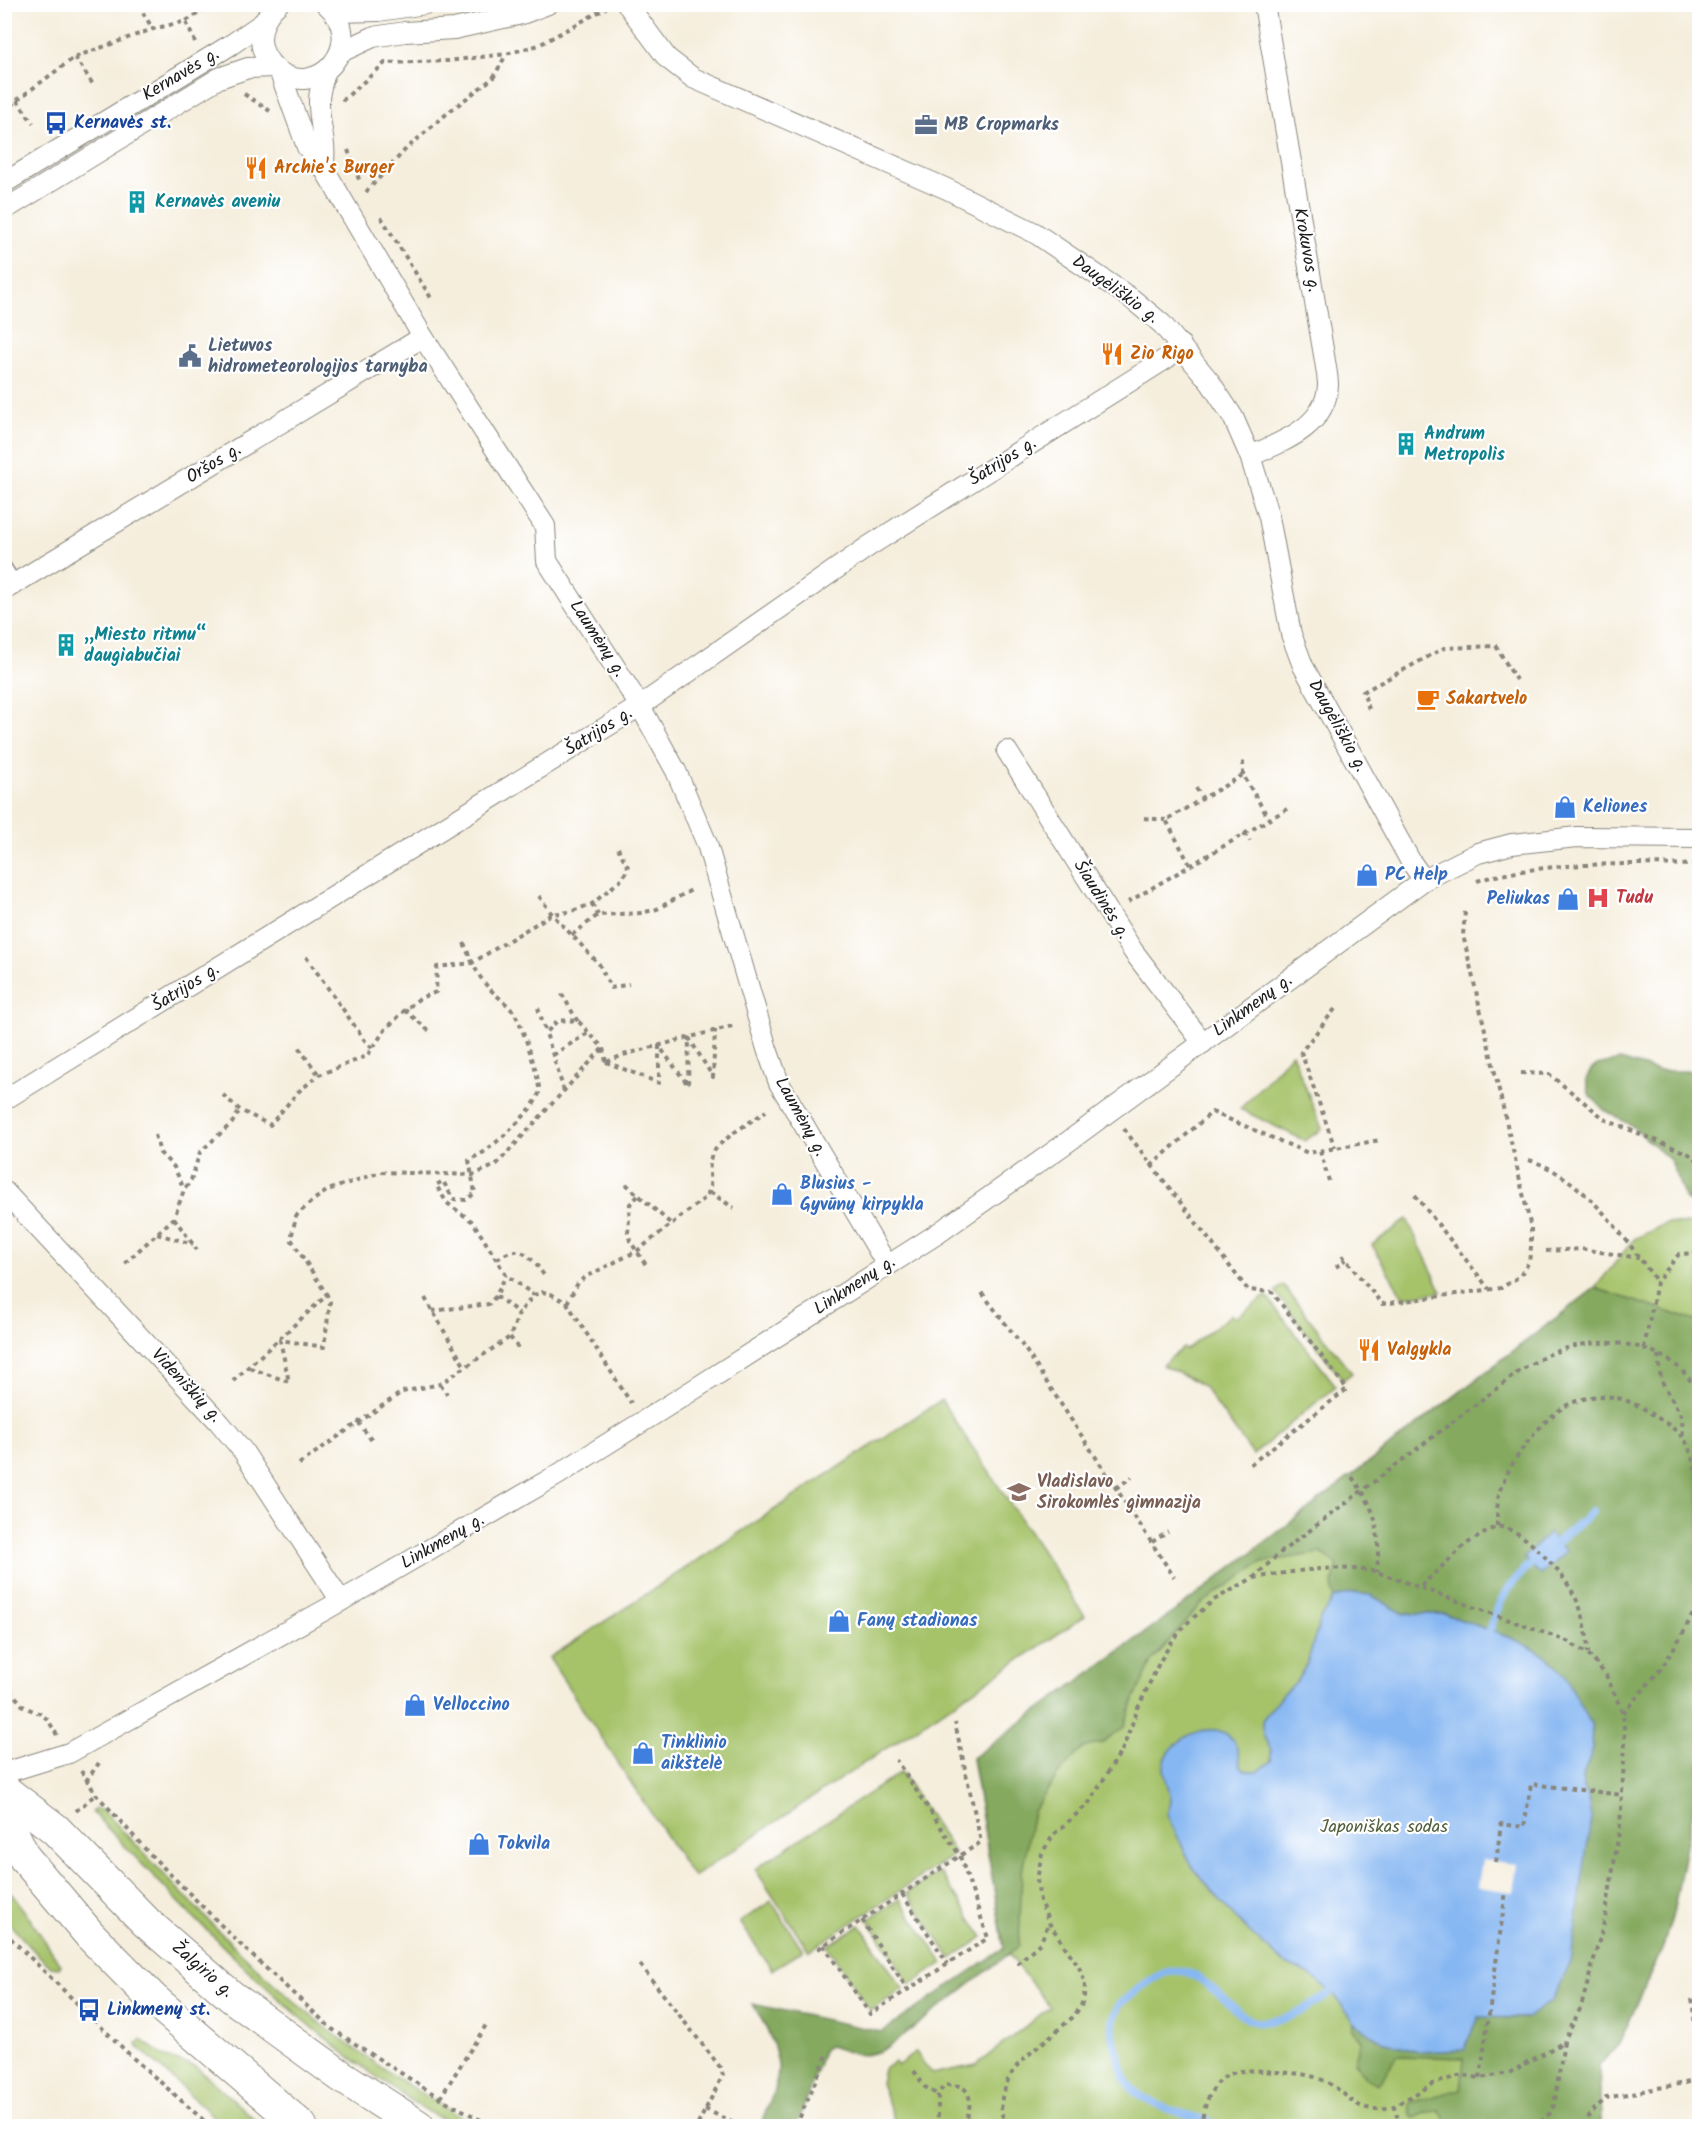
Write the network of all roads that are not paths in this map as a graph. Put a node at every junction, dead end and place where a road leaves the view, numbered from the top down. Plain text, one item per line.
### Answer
1 (425, 4) edge
2 (548, 4) edge
3 (627, 4) edge
4 (1264, 4) edge
5 (331, 8) edge
6 (272, 10) edge
7 (340, 52) junction
8 (277, 70) junction
9 (325, 72) junction
10 (322, 167) junction
11 (4, 183) edge
12 (4, 210) edge
13 (423, 337) junction
14 (1181, 345) junction
15 (1250, 456) junction
16 (4, 564) edge
17 (10, 586) edge
18 (640, 706) junction
19 (1007, 751) dead end
20 (1700, 838) edge
21 (1424, 880) junction
22 (1203, 1043) junction
23 (4, 1100) edge
24 (4, 1191) edge
25 (887, 1265) junction
26 (341, 1601) junction
27 (4, 1773) edge
28 (4, 1790) edge
29 (4, 1814) edge
30 (301, 2127) edge
31 (418, 2127) edge

1 - 5 street
2 - 7 street
3 - 14 street, Daugėliškio g.
4 - 15 street, Krokuvos g.
5 - 7 street
6 - 8 street, Kernavės g.
6 - 11 street, Kernavės g.
7 - 9 street
8 - 9 street, Kernavės g.
8 - 10 street, Laumėnų g.
8 - 12 street, Kernavės g.
9 - 10 street
10 - 13 street, Laumėnų g.
13 - 17 street, Oršos g.
13 - 18 street, Laumėnų g.
14 - 15 street, Daugėliškio g.
14 - 18 street, Šatrijos g.
15 - 21 street, Daugėliškio g.
16 - 17 lane
18 - 23 street, Šatrijos g.
18 - 25 street, Laumėnų g.
19 - 22 street, Šiaudinės g.
20 - 21 street, Linkmenų g.
21 - 22 street, Linkmenų g.
22 - 25 street, Linkmenų g.
24 - 26 street, Videniškių g.
25 - 26 street, Linkmenų g.
26 - 27 street, Linkmenų g.
28 - 31 main road, Žalgirio g.
29 - 30 main road

